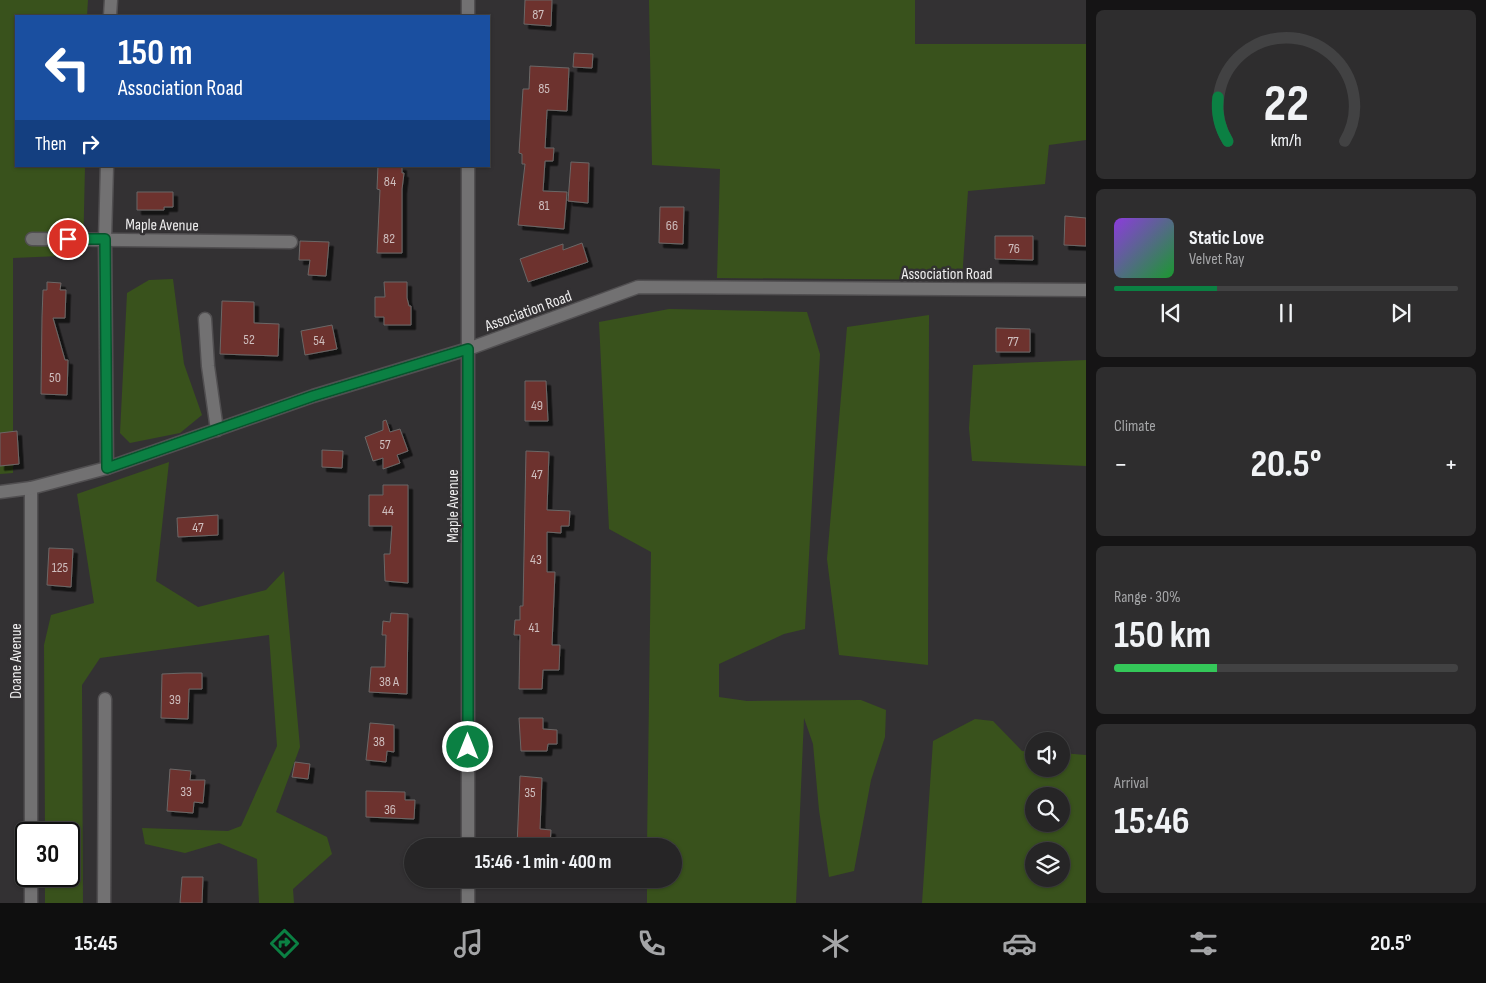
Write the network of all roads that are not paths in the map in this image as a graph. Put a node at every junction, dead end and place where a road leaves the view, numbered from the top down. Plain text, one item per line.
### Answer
1 (111, 0) edge
2 (468, 0) edge
3 (110, 15) edge
4 (468, 15) edge
5 (107, 167) edge
6 (468, 167) edge
7 (32, 239) dead end
8 (105, 239) junction
9 (291, 242) dead end
10 (1086, 290) edge
11 (205, 319) dead end
12 (468, 349) junction
13 (217, 430) junction
14 (107, 468) junction
15 (31, 488) junction
16 (0, 492) edge
17 (105, 700) dead end
18 (32, 822) edge
19 (468, 838) edge
20 (31, 887) edge
21 (468, 888) edge
22 (31, 903) edge
23 (104, 903) edge
24 (468, 903) edge

1 - 3 street
2 - 4 street
5 - 8 street
6 - 12 street, Maple Avenue
7 - 8 street, Maple Avenue
8 - 9 street, Maple Avenue
8 - 14 street
10 - 12 street, Association Road
11 - 13 street
12 - 13 street, Association Road
12 - 19 street, Maple Avenue
13 - 14 street, Association Road
14 - 15 street, Association Road
15 - 16 street, Association Road
15 - 18 street, Doane Avenue
17 - 23 street
20 - 22 street
21 - 24 street

